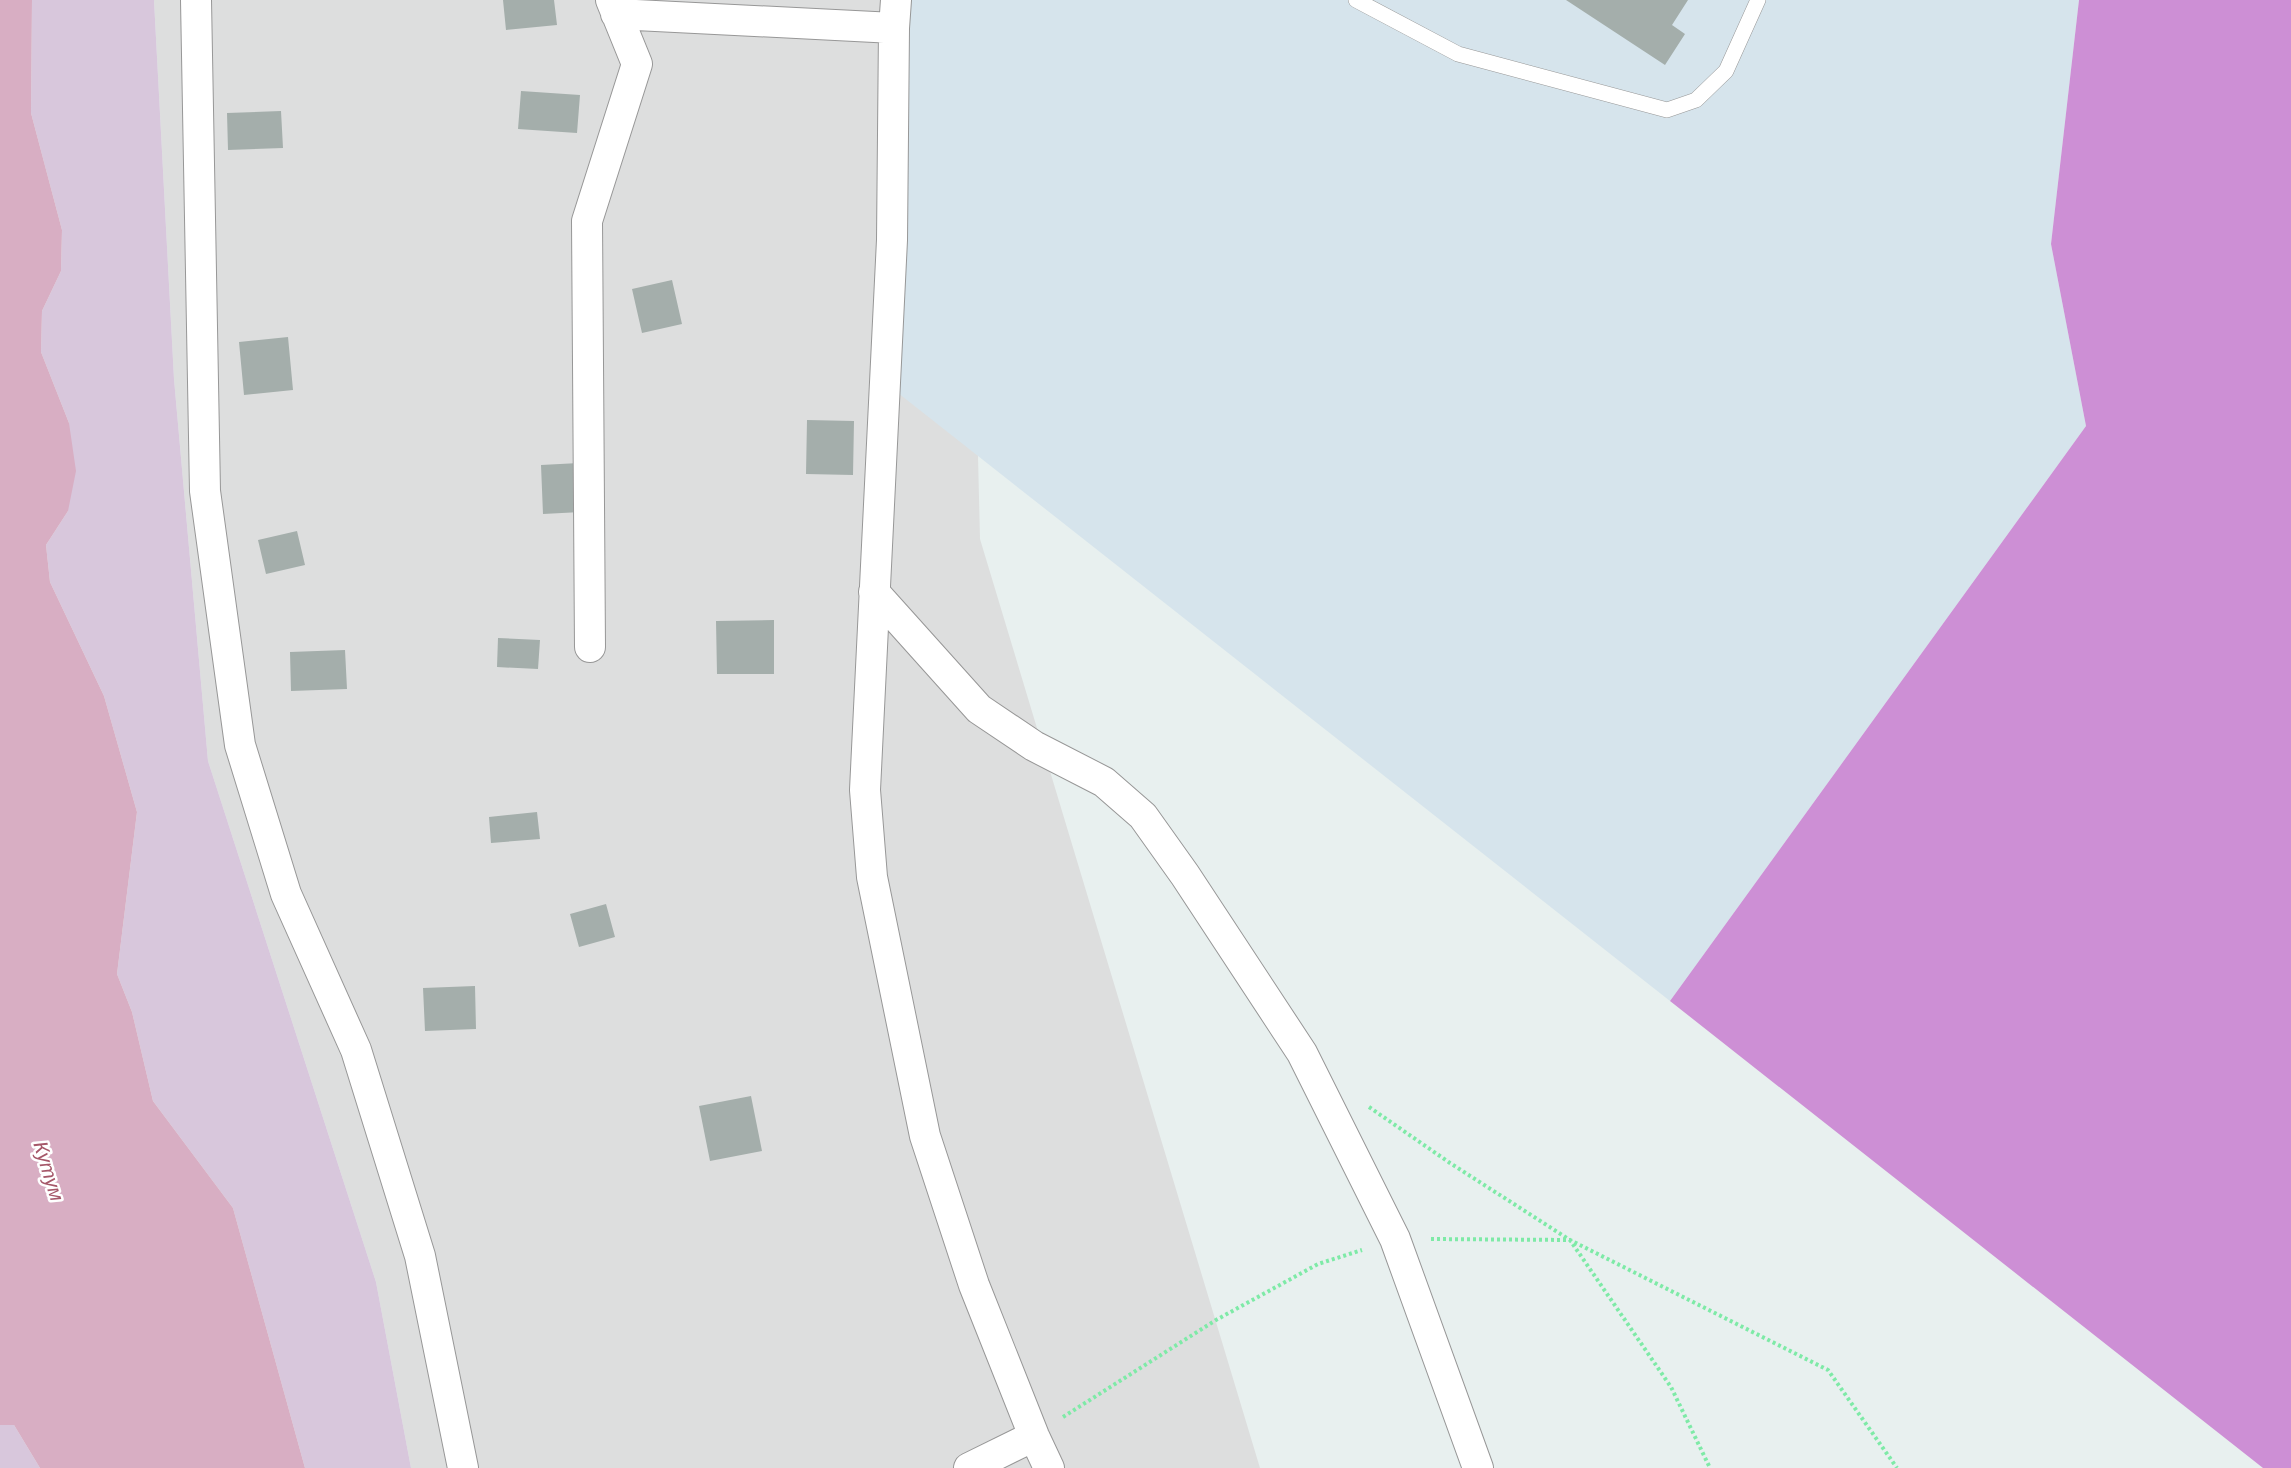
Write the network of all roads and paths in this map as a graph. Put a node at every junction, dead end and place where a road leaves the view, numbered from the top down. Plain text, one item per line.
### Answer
1 (196, 0) edge
2 (1356, 0) edge
3 (1758, 0) edge
4 (614, 7) edge
5 (895, 14) edge
6 (874, 592) junction
7 (590, 647) dead end
8 (1363, 1102) dead end
9 (1395, 1239) junction
10 (1570, 1240) junction
11 (1034, 1436) junction
12 (463, 1468) edge
13 (969, 1468) edge
14 (1049, 1468) edge
15 (1478, 1468) edge
16 (1710, 1468) edge
17 (1897, 1468) edge

1 - 12 street
2 - 3 lane
4 - 5 street
4 - 7 street
5 - 6 street
6 - 9 street
6 - 11 street
8 - 10 path
9 - 10 path
9 - 11 path
9 - 15 street
10 - 16 path
10 - 17 path
11 - 13 street
11 - 14 street

